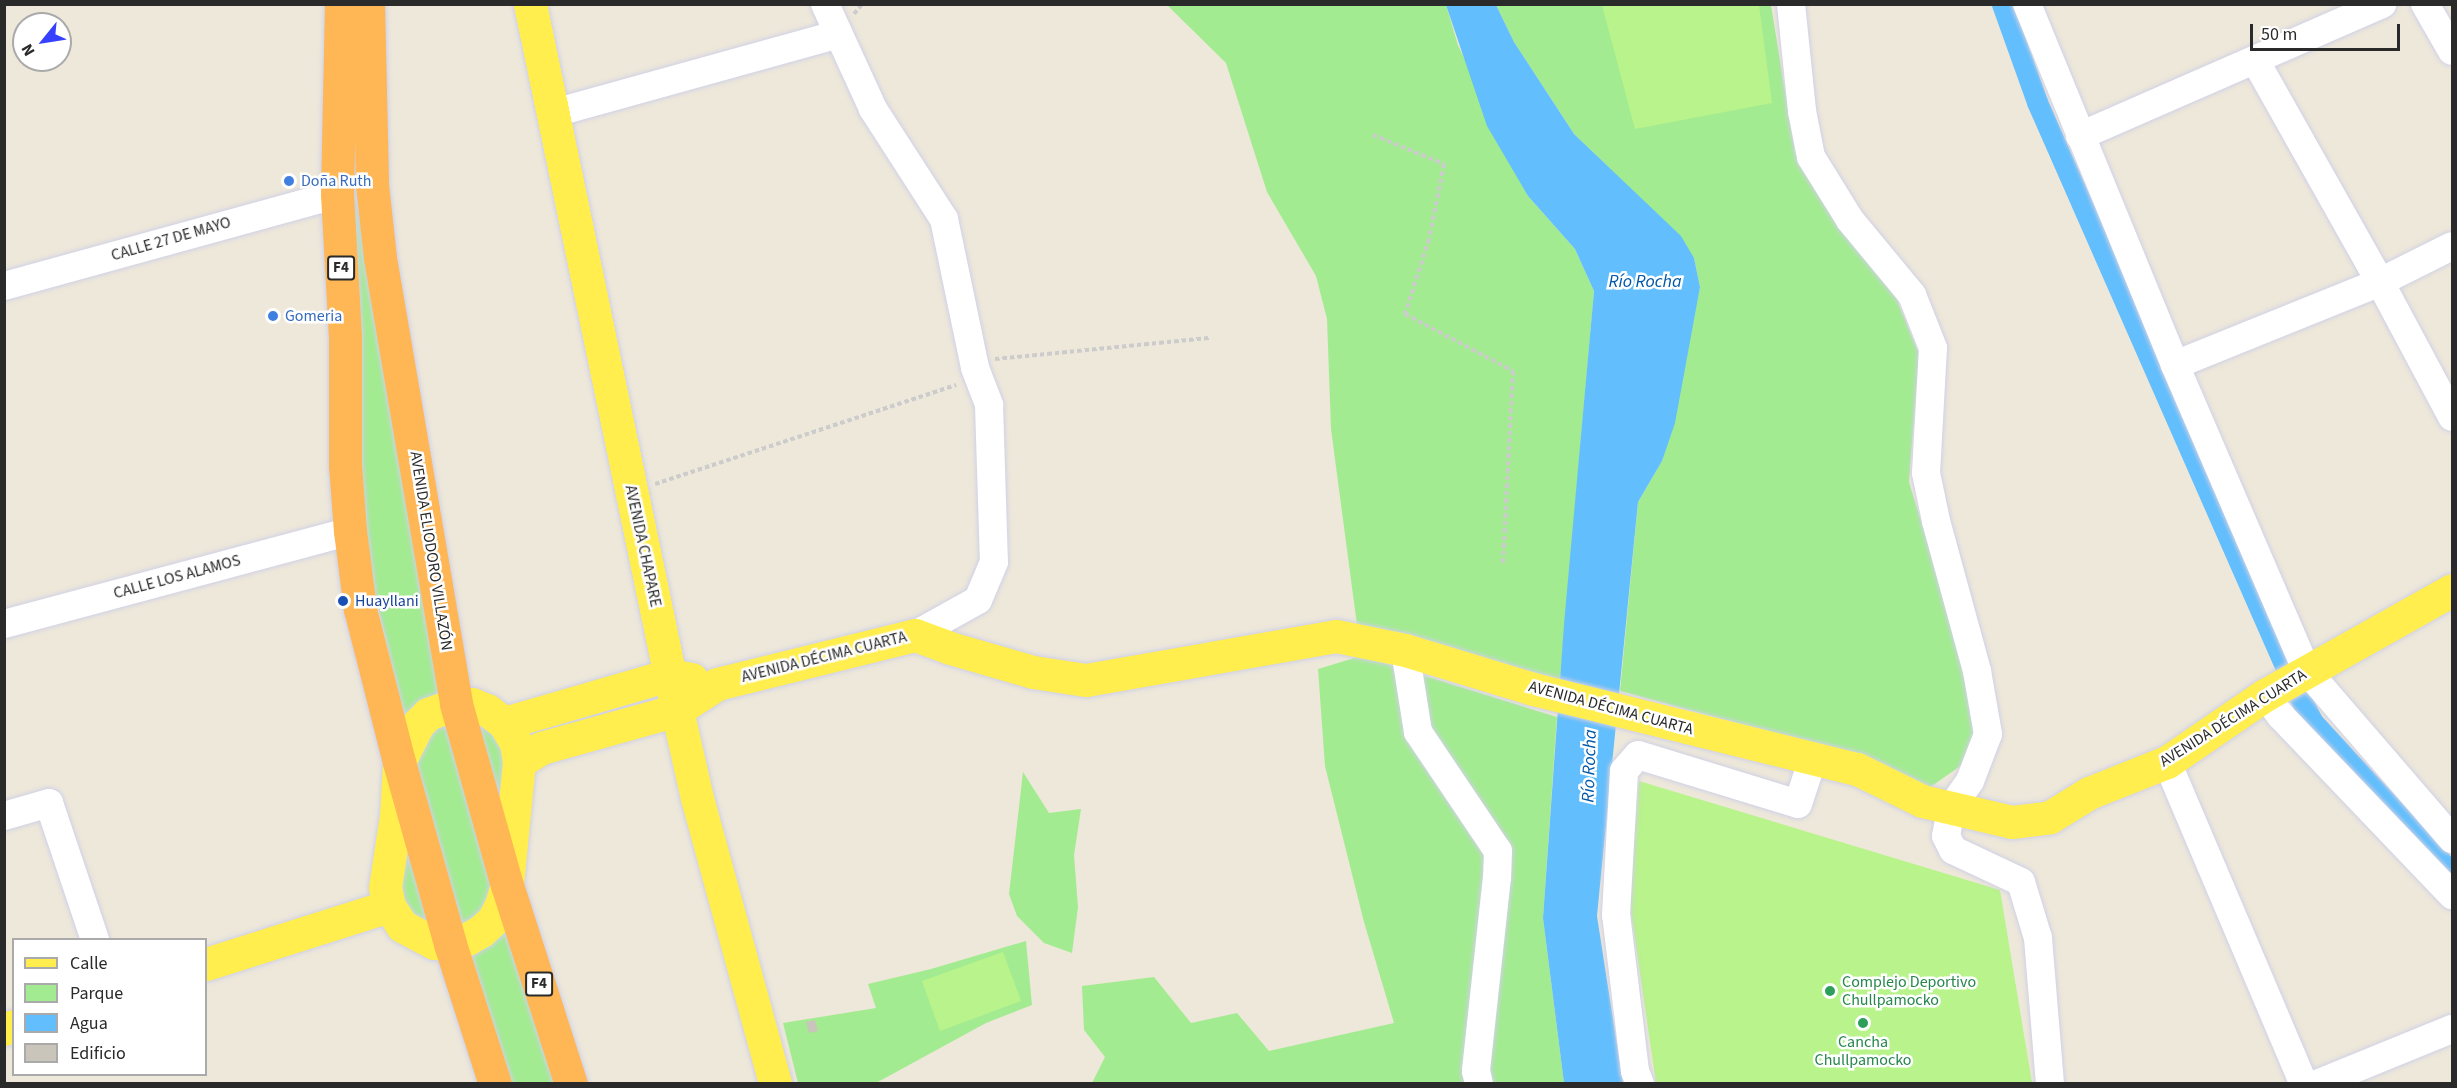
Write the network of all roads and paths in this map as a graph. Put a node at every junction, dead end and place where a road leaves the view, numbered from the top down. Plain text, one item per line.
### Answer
1 (341, 4) edge
2 (368, 4) edge
3 (530, 4) edge
4 (825, 4) edge
5 (1791, 4) edge
6 (2027, 4) edge
7 (2382, 4) edge
8 (2425, 4) edge
9 (838, 34) junction
10 (2452, 51) edge
11 (2255, 60) junction
12 (554, 113) junction
13 (1373, 135) dead end
14 (2080, 136) junction
15 (338, 194) junction
16 (2452, 246) edge
17 (2380, 282) junction
18 (4, 286) edge
19 (1211, 338) dead end
20 (2175, 365) junction
21 (979, 378) junction
22 (2452, 417) edge
23 (632, 492) junction
24 (350, 531) junction
25 (1503, 562) dead end
26 (2452, 590) edge
27 (4, 624) edge
28 (915, 635) junction
29 (1405, 650) junction
30 (2307, 671) junction
31 (669, 675) junction
32 (717, 684) junction
33 (2265, 695) junction
34 (456, 704) junction
35 (677, 710) junction
36 (504, 723) junction
37 (1813, 758) junction
38 (399, 762) junction
39 (519, 762) junction
40 (2167, 762) junction
41 (1951, 808) junction
42 (4, 816) edge
43 (2452, 839) edge
44 (507, 885) junction
45 (2452, 895) edge
46 (389, 906) junction
47 (95, 938) edge
48 (450, 944) junction
49 (207, 964) edge
50 (2452, 1029) edge
51 (495, 1083) edge
52 (571, 1083) edge
53 (775, 1083) edge
54 (1479, 1083) edge
55 (1640, 1083) edge
56 (2050, 1083) edge
57 (2304, 1083) edge
58 (2317, 1083) edge

1 - 15 highway, F4
2 - 34 highway, AVENIDA ELIODORO VILLAZÓN / F4
3 - 12 main road, AVENIDA CHAPARE
4 - 9 street
5 - 41 street
6 - 14 street
7 - 11 street
8 - 10 street
9 - 12 street
9 - 21 street
11 - 14 street
11 - 17 street
12 - 23 main road, AVENIDA CHAPARE
13 - 25 path
14 - 20 street
15 - 18 street, CALLE 27 DE MAYO
15 - 24 highway, F4
16 - 17 street
17 - 20 street
17 - 22 street
19 - 21 path
20 - 30 street
21 - 23 path
21 - 28 street
23 - 31 main road, AVENIDA CHAPARE
24 - 27 street, CALLE LOS ALAMOS
24 - 38 highway, F4
26 - 30 main road, AVENIDA DÉCIMA CUARTA
28 - 29 main road, AVENIDA DÉCIMA CUARTA
28 - 32 main road, AVENIDA DÉCIMA CUARTA
29 - 37 main road, AVENIDA DÉCIMA CUARTA
29 - 54 street
30 - 33 main road, AVENIDA DÉCIMA CUARTA
30 - 43 street
31 - 32 main road, AVENIDA DÉCIMA CUARTA
31 - 35 main road, AVENIDA CHAPARE
31 - 36 main road, AVENIDA DÉCIMA CUARTA
32 - 35 main road, AVENIDA DÉCIMA CUARTA
33 - 40 main road, AVENIDA DÉCIMA CUARTA
33 - 45 street
34 - 36 main road
34 - 38 main road
34 - 44 highway, AVENIDA ELIODORO VILLAZÓN / F4
35 - 39 main road, AVENIDA DÉCIMA CUARTA
35 - 53 main road, AVENIDA CHAPARE
36 - 39 main road
37 - 41 main road, AVENIDA DÉCIMA CUARTA
37 - 55 street
38 - 46 main road
38 - 48 highway, F4
39 - 44 main road
40 - 41 main road, AVENIDA DÉCIMA CUARTA
40 - 57 street
41 - 56 street
42 - 47 street
44 - 48 main road
44 - 52 highway, AVENIDA ELIODORO VILLAZÓN / F4
46 - 48 main road
46 - 49 main road
48 - 51 highway, F4
50 - 58 street

